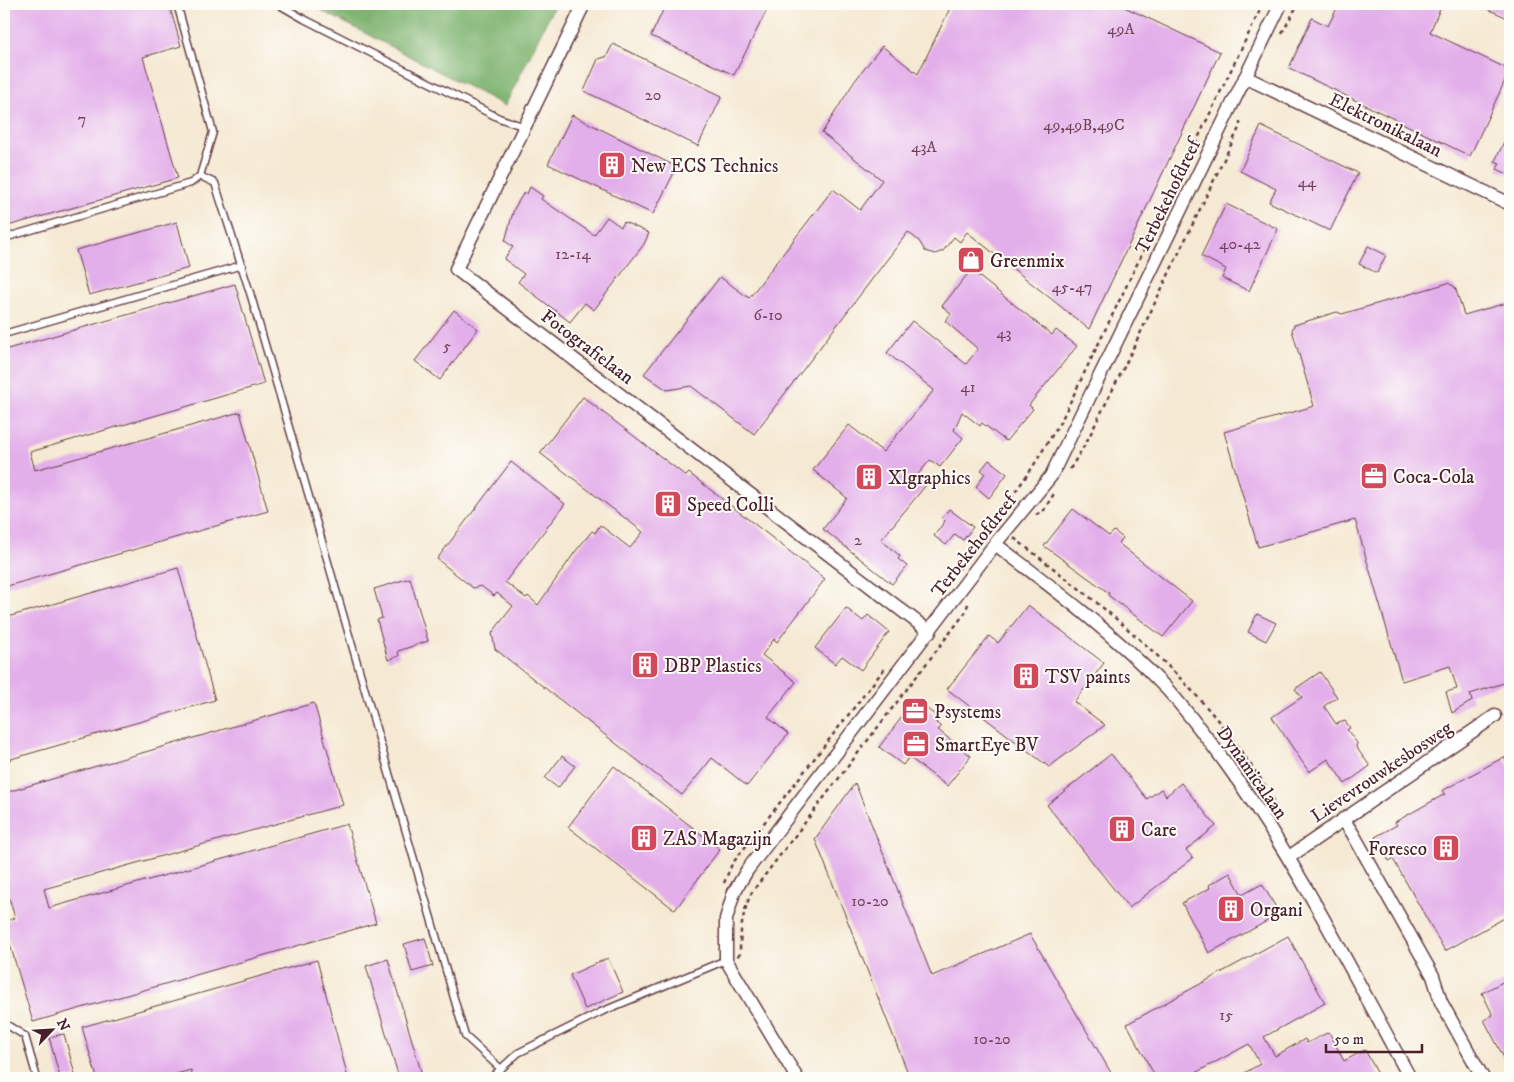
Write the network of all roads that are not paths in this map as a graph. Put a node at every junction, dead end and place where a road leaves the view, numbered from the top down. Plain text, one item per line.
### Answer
1 (177, 4) edge
2 (278, 4) edge
3 (584, 4) edge
4 (1281, 4) edge
5 (1245, 77) junction
6 (525, 126) junction
7 (200, 176) junction
8 (1510, 204) edge
9 (4, 238) edge
10 (242, 265) junction
11 (4, 334) edge
12 (996, 544) junction
13 (930, 632) junction
14 (1495, 716) dead end
15 (1343, 819) junction
16 (1289, 857) junction
17 (726, 960) junction
18 (4, 1023) edge
19 (501, 1069) junction
20 (38, 1078) edge
21 (491, 1078) edge
22 (797, 1078) edge
23 (1410, 1078) edge
24 (1483, 1078) edge

1 - 7 lane
2 - 6 lane
3 - 6 street, Fotografielaan
4 - 5 street, Terbekehofdreef
5 - 8 street, Elektronikalaan
5 - 12 street, Terbekehofdreef
6 - 13 street, Fotografielaan
7 - 9 lane
7 - 10 lane
10 - 11 lane
10 - 19 lane
12 - 13 street, Terbekehofdreef
12 - 16 street, Dynamicalaan
13 - 17 street, Terbekehofdreef
14 - 15 street, Lievevrouwkesbosweg
15 - 16 street, Lievevrouwkesbosweg
15 - 24 street
16 - 23 street, Dynamicalaan
17 - 19 lane
17 - 22 street
18 - 20 lane
19 - 21 lane

